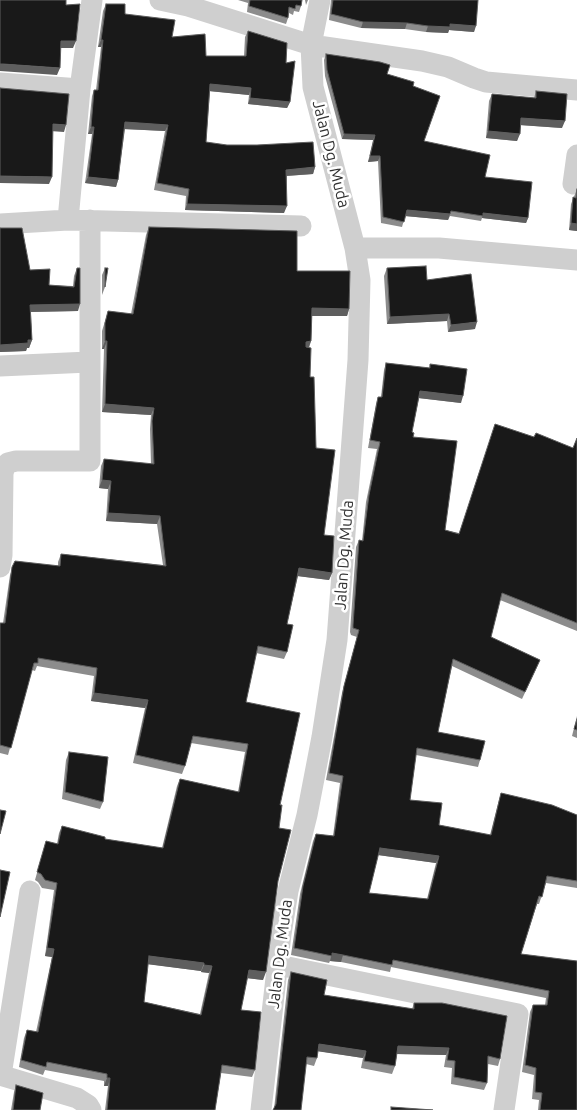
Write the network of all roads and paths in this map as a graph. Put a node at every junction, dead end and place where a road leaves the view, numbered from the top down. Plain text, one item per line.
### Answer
1 (92, 0) edge
2 (160, 0) edge
3 (320, 0) edge
4 (189, 3) edge
5 (310, 45) junction
6 (0, 83) edge
7 (80, 89) junction
8 (577, 90) edge
9 (577, 155) edge
10 (573, 184) dead end
11 (68, 220) junction
12 (90, 220) junction
13 (0, 224) edge
14 (301, 226) dead end
15 (355, 248) junction
16 (577, 260) edge
17 (89, 362) junction
18 (0, 366) edge
19 (0, 567) edge
20 (30, 891) dead end
21 (278, 965) junction
22 (1, 1075) edge
23 (91, 1110) edge
24 (261, 1110) edge
25 (504, 1110) edge

1 - 7 street
2 - 4 street
3 - 5 street, Jalan Dg. Muda
4 - 5 street
5 - 8 street
5 - 15 street, Jalan Dg. Muda
6 - 7 street
7 - 11 street
9 - 10 street
11 - 12 street
11 - 13 street
12 - 14 street
12 - 17 street
15 - 16 street
15 - 21 street, Jalan Dg. Muda
17 - 18 street
17 - 19 street
20 - 22 street
21 - 24 street, Jalan Dg. Muda
21 - 25 street
22 - 23 street

